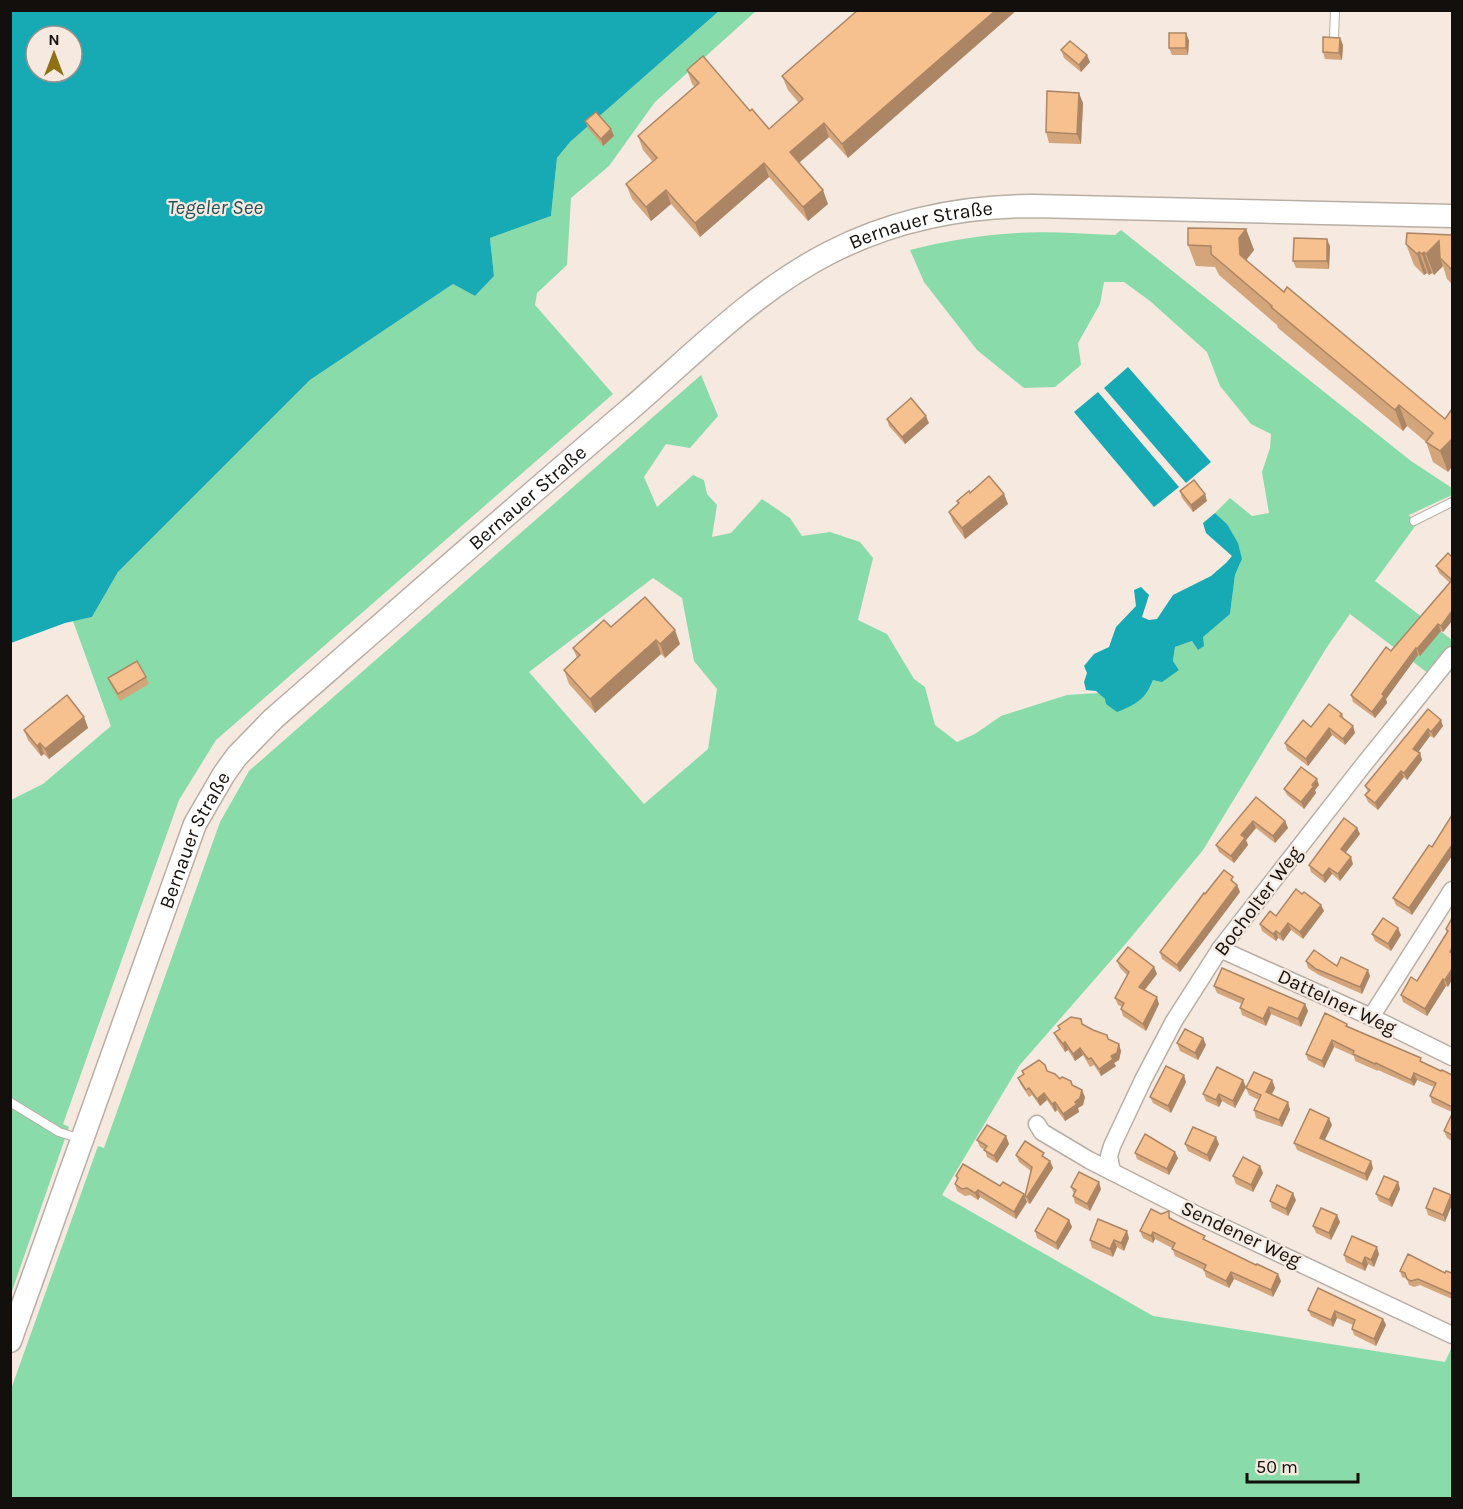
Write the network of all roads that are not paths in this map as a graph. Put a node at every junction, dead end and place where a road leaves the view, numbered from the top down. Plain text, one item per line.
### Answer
1 (1335, 10) edge
2 (1334, 37) edge
3 (1452, 216) edge
4 (1452, 502) edge
5 (1414, 521) dead end
6 (1452, 655) edge
7 (1452, 890) edge
8 (1220, 949) junction
9 (1371, 1017) junction
10 (1452, 1057) edge
11 (10, 1102) edge
12 (1037, 1124) dead end
13 (82, 1139) junction
14 (1112, 1172) junction
15 (1452, 1335) edge
16 (10, 1341) edge

1 - 2 lane
3 - 13 main road, Bernauer Straße
4 - 5 lane
6 - 8 street, Bocholter Weg
7 - 9 street
8 - 9 street, Dattelner Weg
8 - 14 street, Bocholter Weg
9 - 10 street, Dattelner Weg
11 - 13 lane
12 - 14 street, Sendener Weg
13 - 16 main road, Bernauer Straße
14 - 15 street, Sendener Weg

